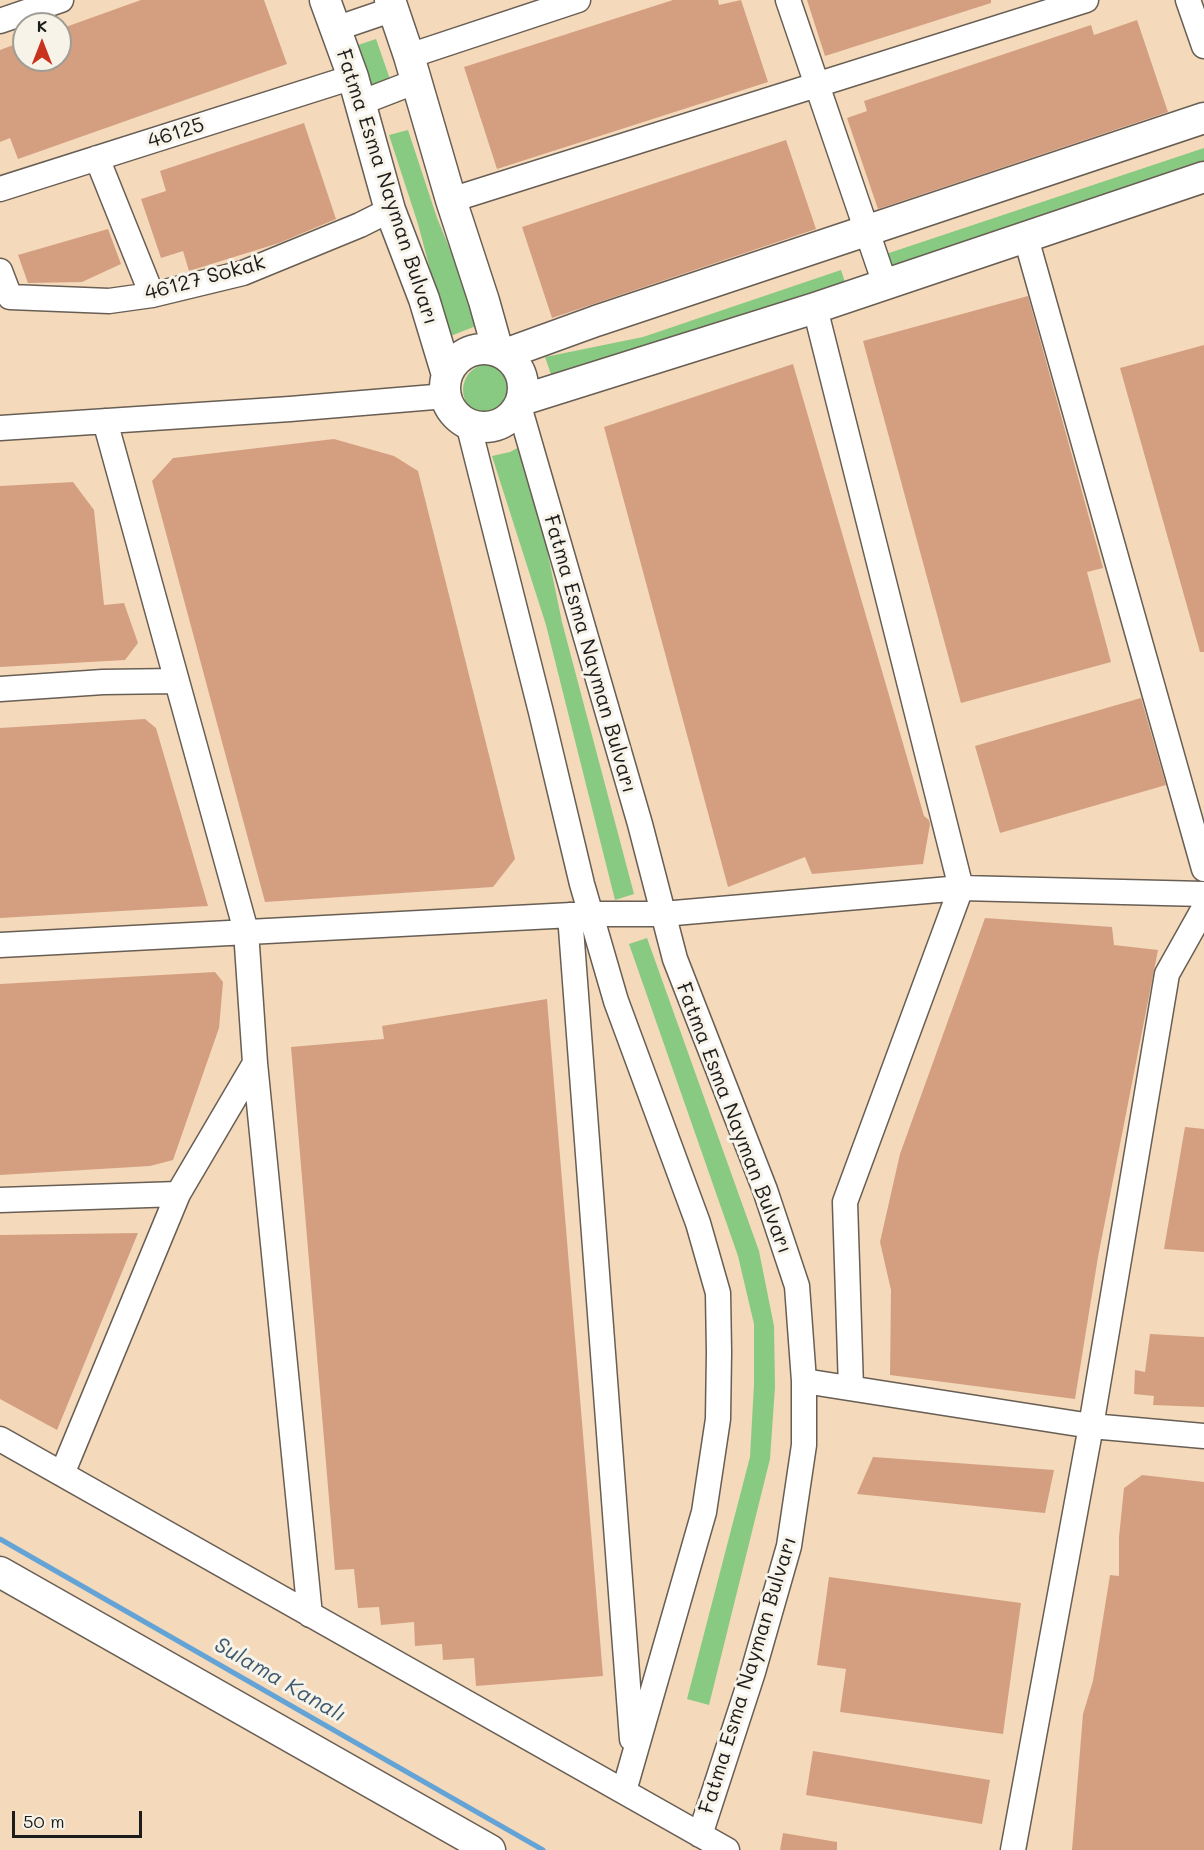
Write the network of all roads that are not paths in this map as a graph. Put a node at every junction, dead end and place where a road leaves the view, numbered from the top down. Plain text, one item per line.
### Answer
1 (61, 0) edge
2 (325, 0) edge
3 (578, 0) edge
4 (789, 0) edge
5 (1086, 0) edge
6 (1188, 0) edge
7 (392, 5) edge
8 (0, 21) edge
9 (335, 29) junction
10 (1204, 46) edge
11 (413, 69) junction
12 (817, 85) junction
13 (356, 90) junction
14 (1204, 118) edge
15 (97, 158) junction
16 (1204, 177) edge
17 (0, 189) edge
18 (451, 200) junction
19 (390, 210) junction
20 (867, 231) junction
21 (1026, 238) junction
22 (0, 271) edge
23 (885, 285) junction
24 (152, 295) junction
25 (5, 298) edge
26 (815, 308) junction
27 (501, 352) junction
28 (446, 386) junction
29 (520, 403) junction
30 (105, 422) junction
31 (468, 423) junction
32 (0, 428) edge
33 (176, 681) junction
34 (0, 689) edge
35 (1204, 868) edge
36 (961, 888) junction
37 (1204, 894) edge
38 (1204, 908) edge
39 (663, 914) junction
40 (581, 915) junction
41 (246, 931) junction
42 (0, 945) edge
43 (255, 1063) junction
44 (178, 1194) junction
45 (0, 1200) edge
46 (804, 1381) junction
47 (851, 1388) junction
48 (1091, 1426) junction
49 (1204, 1436) edge
50 (0, 1438) edge
51 (62, 1473) junction
52 (0, 1572) edge
53 (310, 1615) junction
54 (634, 1756) junction
55 (624, 1791) junction
56 (700, 1835) junction
57 (490, 1850) edge
58 (726, 1850) edge
59 (1013, 1850) edge

1 - 8 street
2 - 9 main road, Fatma Esma Nayman Bulvarı
3 - 11 street, 46125
4 - 12 street
5 - 12 street
6 - 10 street
7 - 9 street
7 - 11 main road
9 - 13 main road, Fatma Esma Nayman Bulvarı
11 - 13 street, 46125
11 - 18 main road
12 - 18 street
12 - 20 street
13 - 15 street, 46125
13 - 19 main road, Fatma Esma Nayman Bulvarı
14 - 20 main road
15 - 17 street, 46125
15 - 24 street
16 - 21 main road
18 - 27 main road
19 - 24 street, 46127 Sokak
19 - 28 main road, Fatma Esma Nayman Bulvarı
20 - 23 street
20 - 27 main road
21 - 23 main road
21 - 35 street
22 - 25 street, 46127 Sokak
23 - 26 main road
24 - 25 street, 46127 Sokak
26 - 29 main road
26 - 36 street
27 - 28 main road
27 - 29 main road
28 - 30 street
28 - 31 main road
29 - 31 main road
29 - 39 street, Fatma Esma Nayman Bulvarı
30 - 32 street
30 - 33 street
31 - 40 street
33 - 34 street
33 - 41 street
36 - 37 street
36 - 39 street
36 - 47 street
38 - 48 street
39 - 40 street
39 - 46 street, Fatma Esma Nayman Bulvarı
40 - 41 street
40 - 54 street
40 - 54 street
41 - 42 street
41 - 43 street
43 - 44 street
43 - 53 street
44 - 45 street
44 - 51 street
46 - 47 street
46 - 56 street, Fatma Esma Nayman Bulvarı
47 - 48 street
48 - 49 street
48 - 59 street
50 - 51 street
51 - 53 street
52 - 57 main road
53 - 55 street
54 - 55 street
55 - 56 street
56 - 58 street

